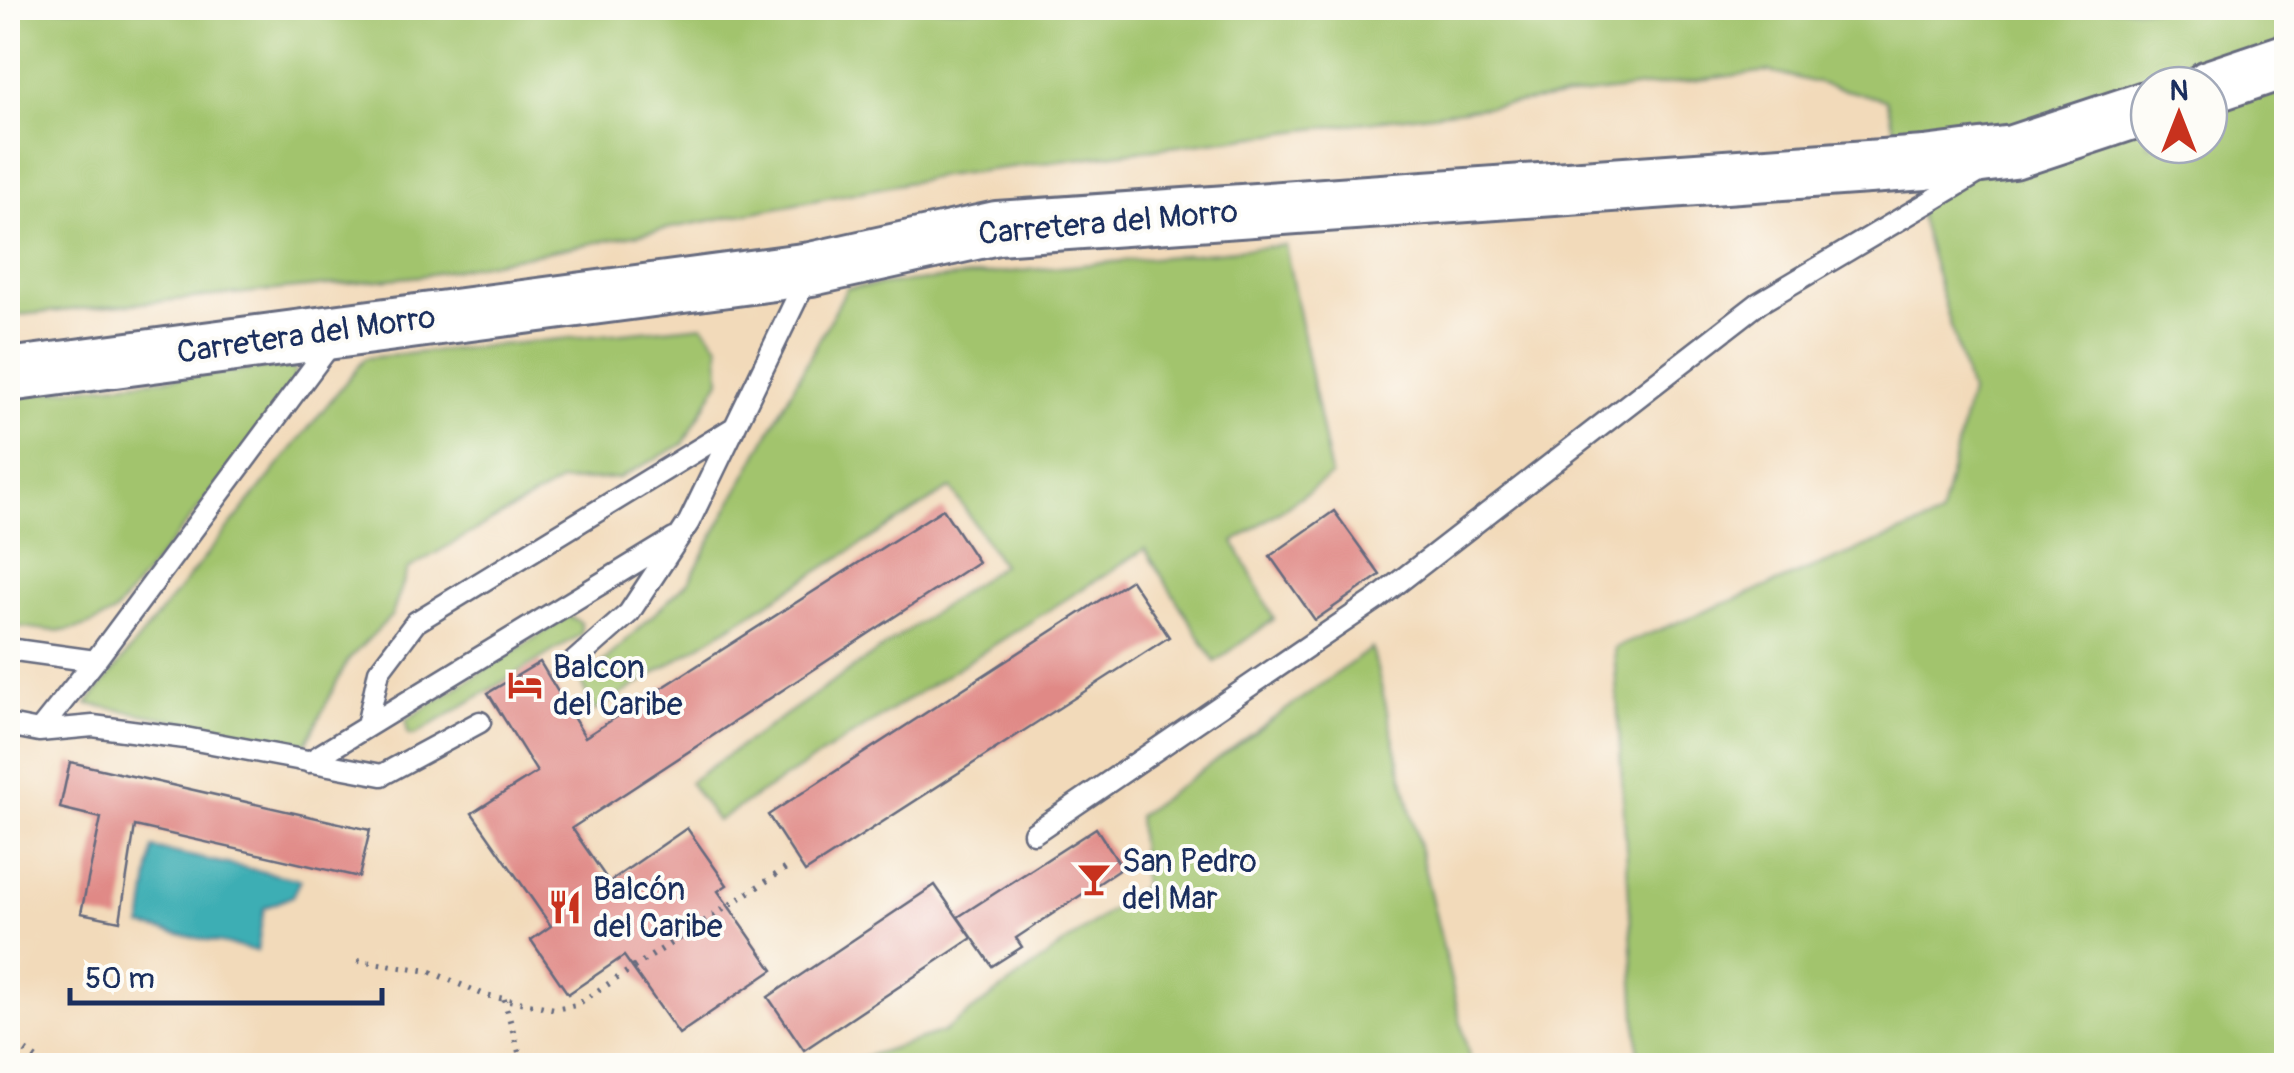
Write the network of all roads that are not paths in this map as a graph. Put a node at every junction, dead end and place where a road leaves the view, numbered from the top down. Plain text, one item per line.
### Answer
1 (2286, 60) edge
2 (2229, 79) edge
3 (2129, 113) edge
4 (2012, 152) junction
5 (811, 269) junction
6 (342, 329) junction
7 (8, 375) edge
8 (735, 427) junction
9 (681, 535) junction
10 (8, 649) edge
11 (95, 661) junction
12 (569, 666) dead end
13 (480, 722) dead end
14 (8, 726) edge
15 (367, 726) junction
16 (39, 730) junction
17 (309, 762) junction
18 (1034, 833) dead end

1 - 2 main road
3 - 4 main road, Carretera del Morro
4 - 5 main road, Carretera del Morro
4 - 18 lane
5 - 6 main road, Carretera del Morro
5 - 8 lane
6 - 7 main road, Carretera del Morro
6 - 11 lane
8 - 9 lane
8 - 15 lane
9 - 12 lane
9 - 15 lane
10 - 11 lane
11 - 16 lane
13 - 17 lane
14 - 16 lane
15 - 17 lane
16 - 17 lane

